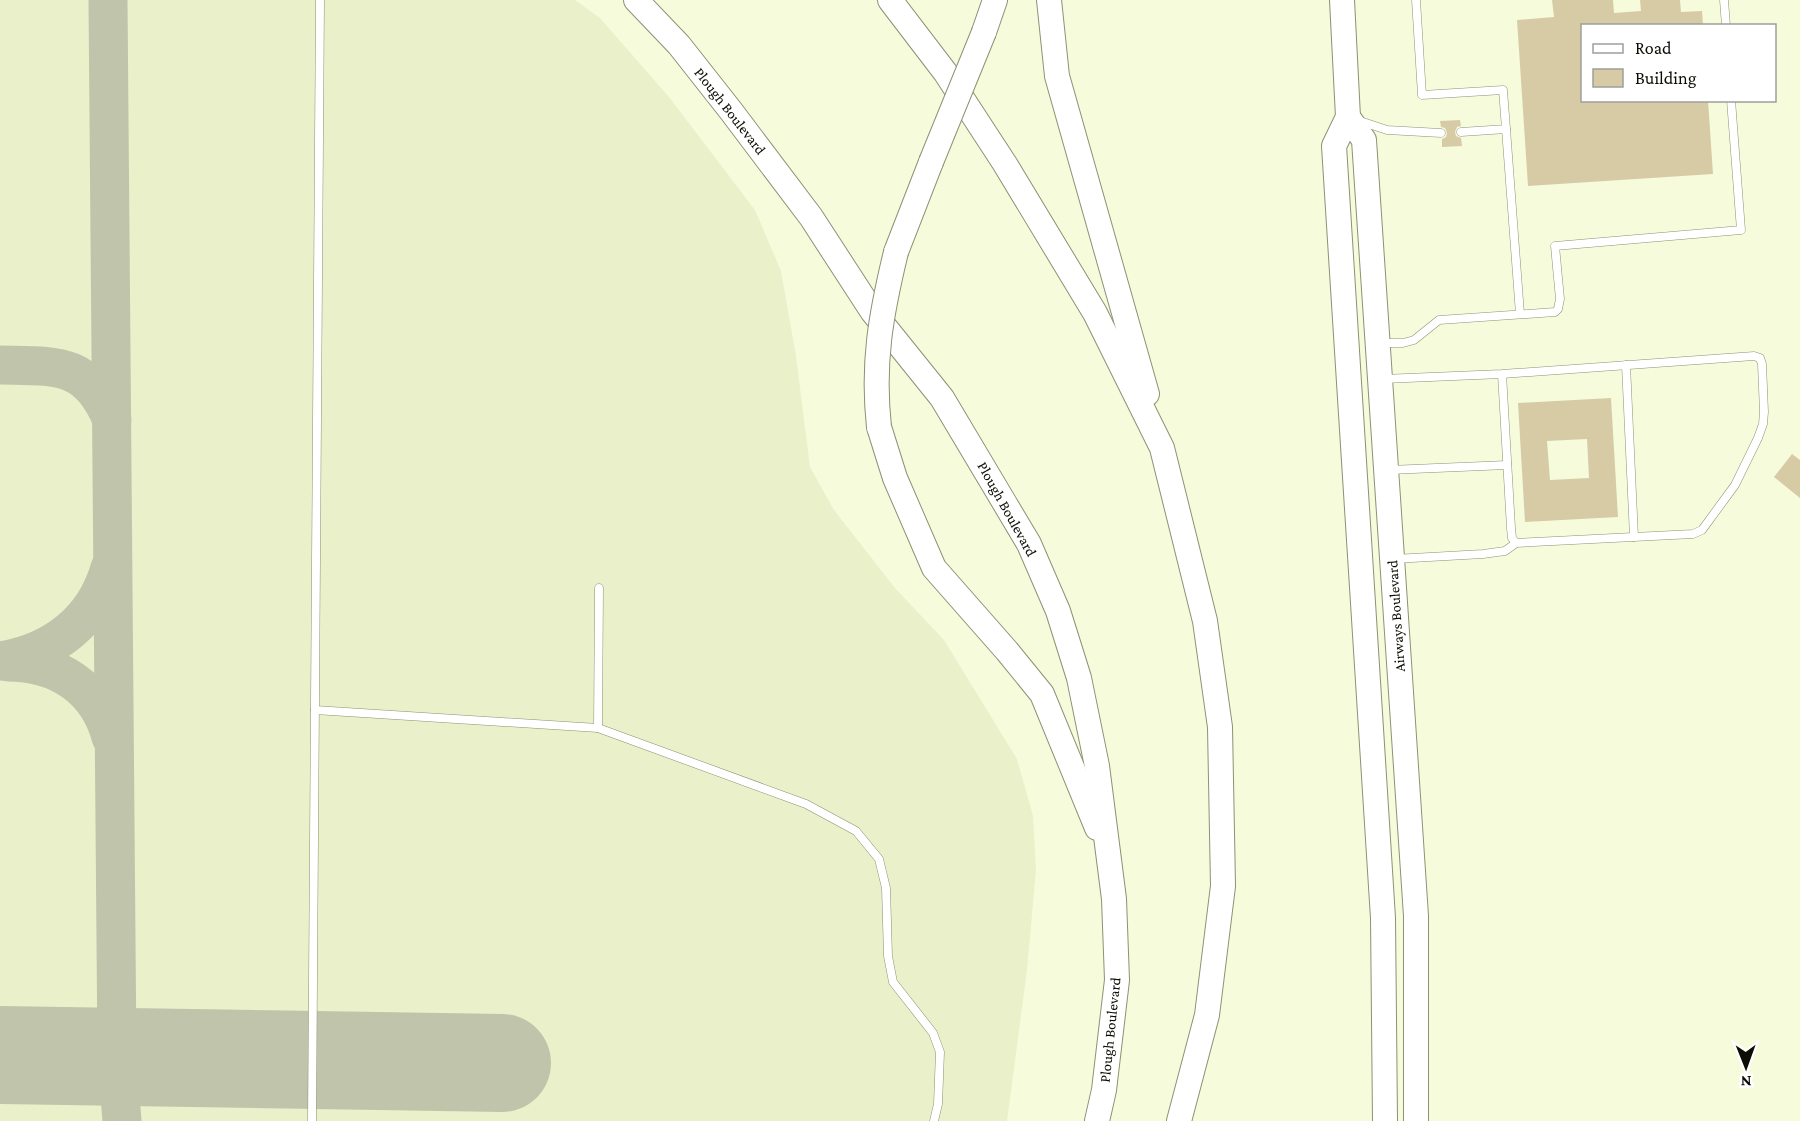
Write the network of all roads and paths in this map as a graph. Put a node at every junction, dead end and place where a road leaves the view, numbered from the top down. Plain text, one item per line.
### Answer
1 (320, 0) edge
2 (636, 0) edge
3 (890, 0) edge
4 (995, 0) edge
5 (1049, 0) edge
6 (1342, 0) edge
7 (1416, 0) edge
8 (1724, 0) edge
9 (1725, 24) edge
10 (1731, 102) edge
11 (1348, 117) junction
12 (1506, 129) junction
13 (1461, 132) dead end
14 (1441, 133) dead end
15 (1520, 315) junction
16 (1377, 344) junction
17 (1626, 365) junction
18 (1502, 374) junction
19 (1380, 379) junction
20 (1162, 448) junction
21 (1507, 465) junction
22 (1386, 471) junction
23 (1634, 537) junction
24 (1516, 543) junction
25 (1392, 560) junction
26 (599, 588) dead end
27 (315, 710) junction
28 (597, 728) junction
29 (1110, 858) junction
30 (312, 1121) edge
31 (934, 1121) edge
32 (1097, 1121) edge
33 (1179, 1121) edge
34 (1385, 1121) edge
35 (1416, 1121) edge

1 - 27 lane
2 - 29 main road, Plough Boulevard
3 - 20 main road
4 - 29 main road, bridge
5 - 20 main road
6 - 11 main road, Airways Boulevard
7 - 12 lane
8 - 9 lane
10 - 15 lane
11 - 14 lane
11 - 16 main road, Airways Boulevard
11 - 34 main road, Airways Boulevard
12 - 13 lane
12 - 15 lane
15 - 16 lane
16 - 19 main road, Airways Boulevard
17 - 18 lane
17 - 23 lane
17 - 23 lane
18 - 19 lane
18 - 21 lane
19 - 22 main road, Airways Boulevard
20 - 33 main road
21 - 22 lane
21 - 24 lane
22 - 25 main road, Airways Boulevard
23 - 24 lane
24 - 25 lane
25 - 35 main road, Airways Boulevard
26 - 28 lane
27 - 28 lane
27 - 30 lane
28 - 31 lane
29 - 32 main road, Plough Boulevard

